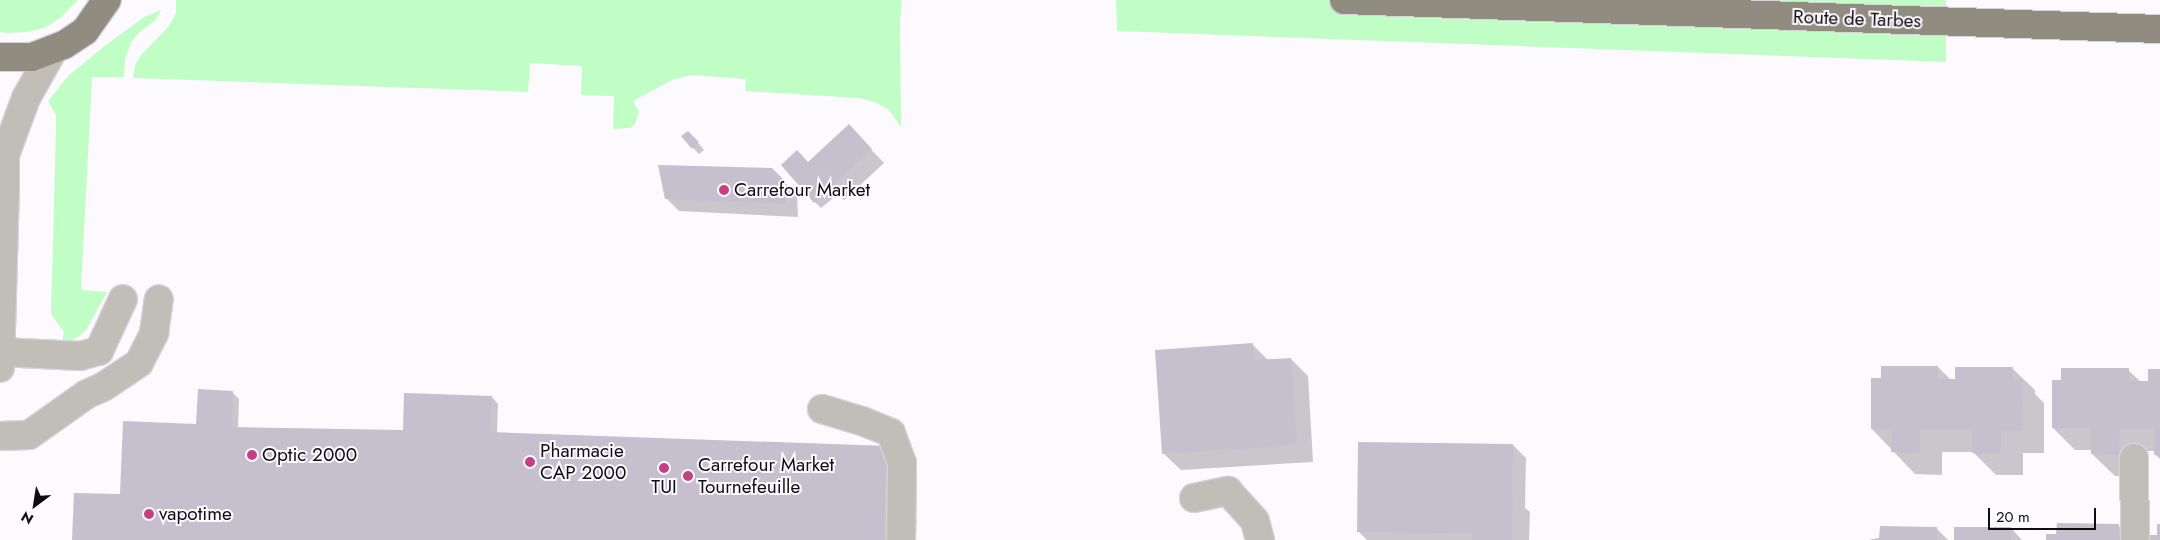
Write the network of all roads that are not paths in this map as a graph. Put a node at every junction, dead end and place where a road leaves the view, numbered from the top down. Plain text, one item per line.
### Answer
1 (107, 0) edge
2 (1344, 0) edge
3 (2160, 29) edge
4 (53, 50) junction
5 (0, 57) edge
6 (2, 148) edge
7 (2, 232) edge
8 (123, 299) dead end
9 (159, 299) dead end
10 (0, 352) edge
11 (0, 368) edge
12 (822, 409) dead end
13 (0, 436) edge
14 (2134, 458) dead end
15 (1194, 498) dead end
16 (901, 540) edge
17 (1260, 540) edge
18 (2135, 540) edge

1 - 4 main road
2 - 3 main road, Route de Tarbes
4 - 5 main road
4 - 6 street
6 - 7 street
7 - 10 street
8 - 10 street
9 - 13 street
10 - 11 street
12 - 16 street
14 - 18 street
15 - 17 street

